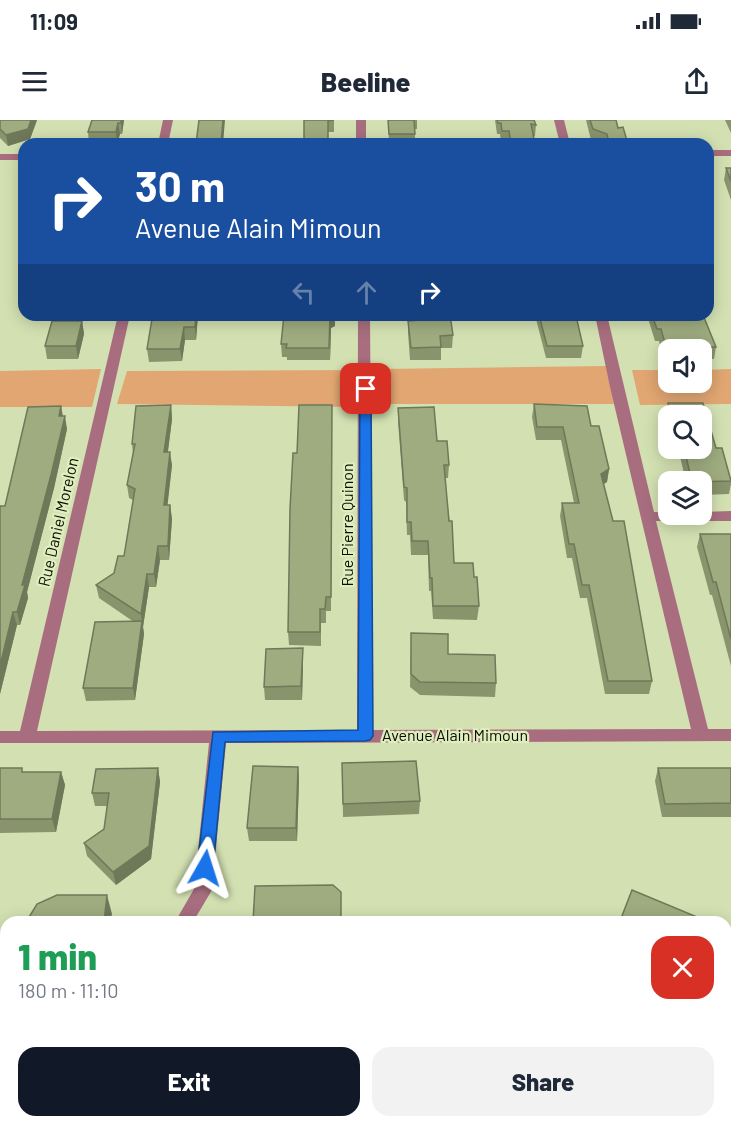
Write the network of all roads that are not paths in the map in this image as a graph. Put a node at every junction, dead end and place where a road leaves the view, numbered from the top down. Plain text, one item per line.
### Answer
1 (168, 120) edge
2 (361, 120) edge
3 (559, 120) edge
4 (164, 138) edge
5 (361, 138) edge
6 (564, 138) edge
7 (714, 153) edge
8 (731, 153) edge
9 (0, 157) edge
10 (18, 157) edge
11 (123, 321) edge
12 (364, 321) edge
13 (602, 321) edge
14 (731, 516) edge
15 (648, 517) junction
16 (701, 735) junction
17 (731, 735) edge
18 (218, 736) junction
19 (365, 736) junction
20 (0, 737) edge
21 (27, 737) junction
22 (188, 916) edge

1 - 4 street
2 - 5 street
3 - 6 street
7 - 8 street
9 - 10 street
11 - 21 street, Rue Daniel Morelon
12 - 19 street, Rue Pierre Quinon
13 - 15 street
14 - 15 street
15 - 16 street
16 - 17 street, Avenue Alain Mimoun
16 - 19 street, Avenue Alain Mimoun
18 - 19 street, Avenue Alain Mimoun
18 - 21 street, Avenue Alain Mimoun
18 - 22 street
20 - 21 street, Avenue Alain Mimoun

